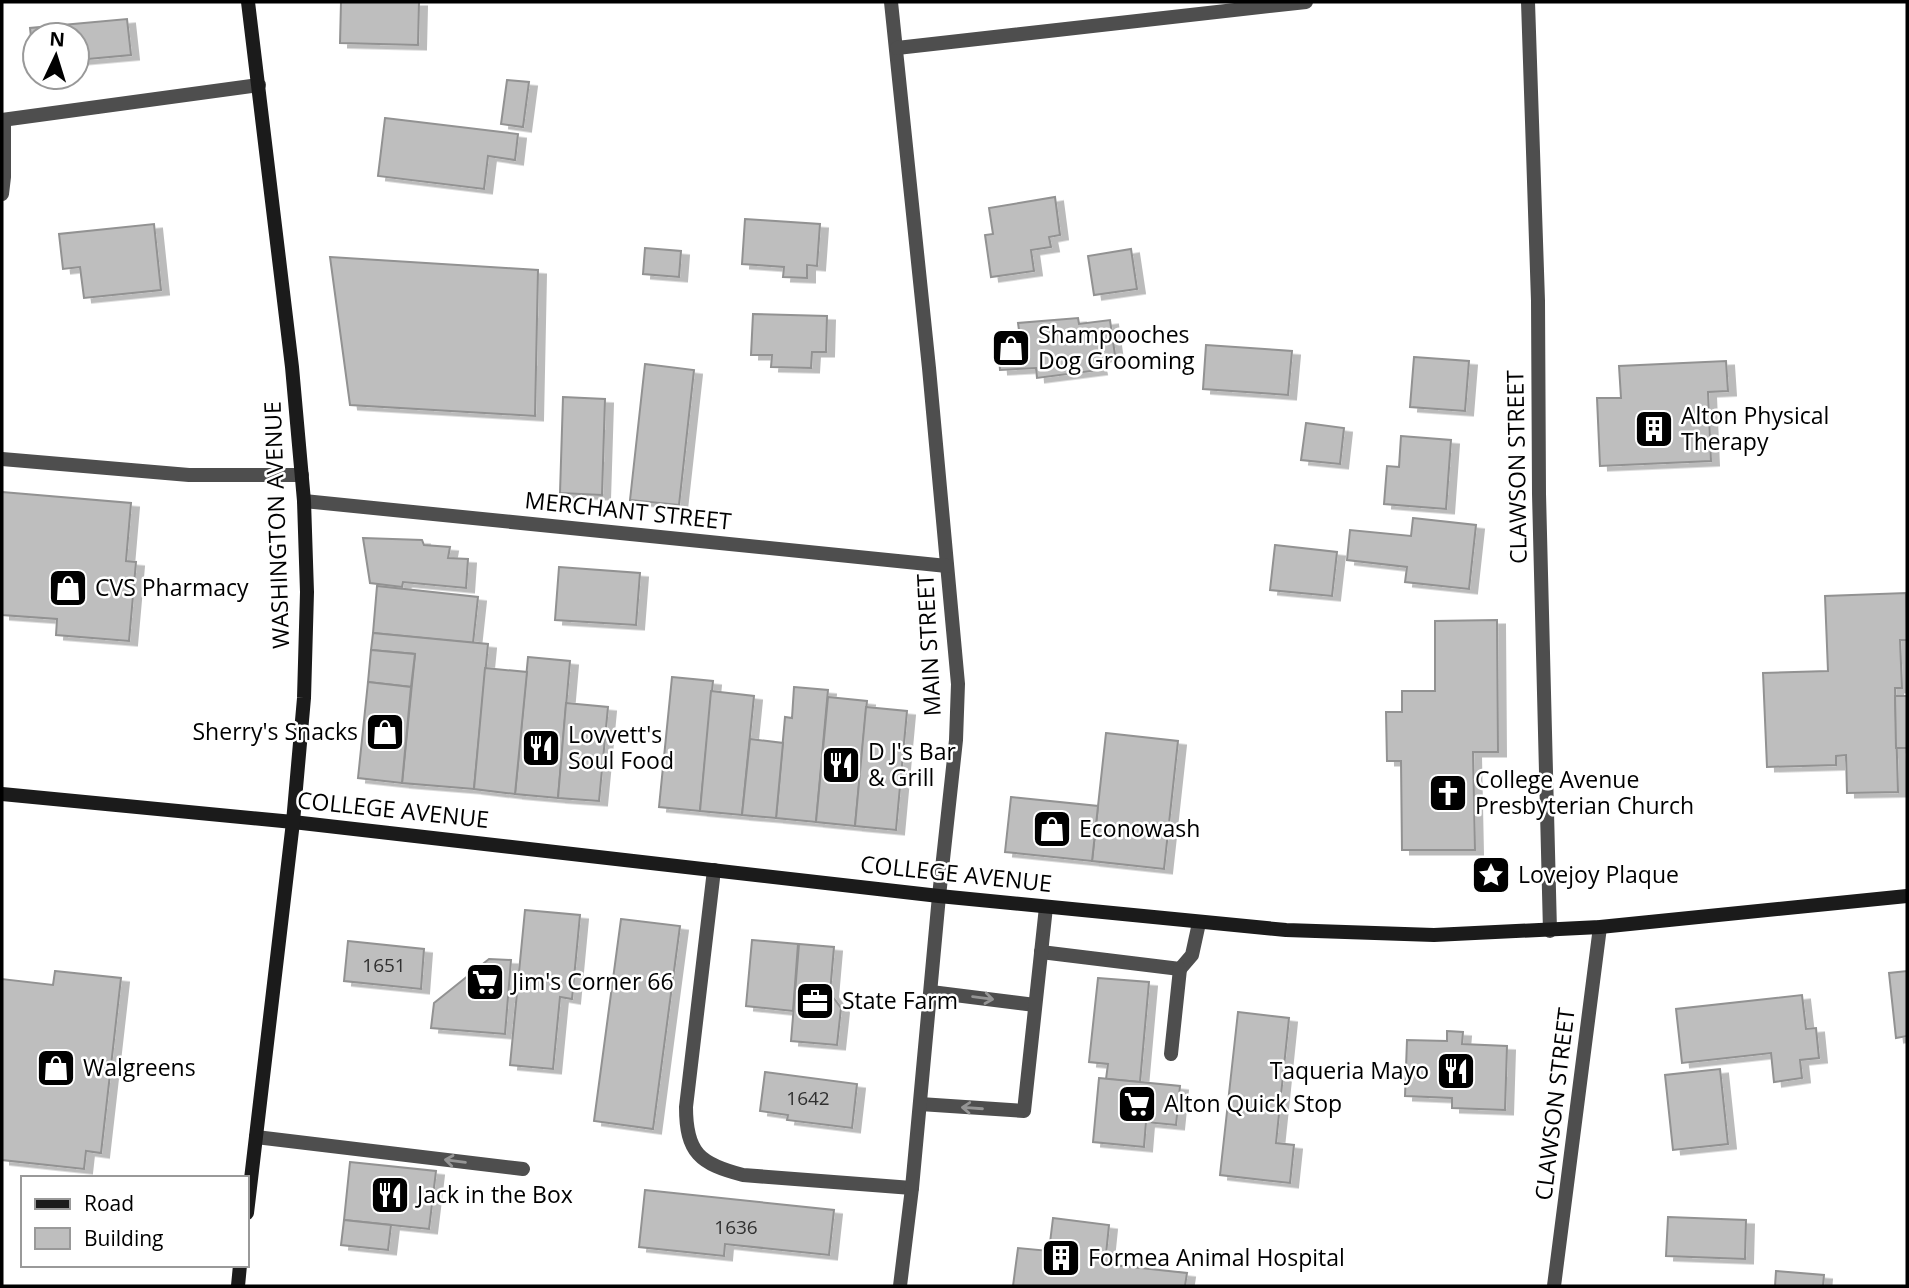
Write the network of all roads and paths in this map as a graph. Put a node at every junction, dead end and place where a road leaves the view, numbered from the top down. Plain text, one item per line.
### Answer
1 (248, 2) edge
2 (891, 2) edge
3 (1306, 2) edge
4 (1528, 2) edge
5 (1231, 6) edge
6 (897, 48) junction
7 (259, 85) junction
8 (3, 120) edge
9 (2, 194) edge
10 (2, 460) edge
11 (302, 475) junction
12 (304, 500) junction
13 (947, 566) junction
14 (2, 794) edge
15 (293, 822) junction
16 (714, 870) junction
17 (939, 896) junction
18 (1907, 896) edge
19 (1046, 907) junction
20 (1199, 923) junction
21 (1600, 927) junction
22 (1550, 931) junction
23 (1041, 952) junction
24 (1180, 969) junction
25 (931, 992) junction
26 (1035, 1005) junction
27 (1171, 1054) dead end
28 (920, 1104) junction
29 (256, 1136) junction
30 (523, 1169) dead end
31 (912, 1188) junction
32 (248, 1204) edge
33 (240, 1267) edge
34 (238, 1286) edge
35 (900, 1286) edge
36 (1555, 1286) edge

1 - 7 main road, WASHINGTON AVENUE
2 - 6 street, MAIN STREET
3 - 5 street
4 - 22 street, CLAWSON STREET
5 - 6 street
6 - 13 street, MAIN STREET
7 - 8 street
7 - 11 main road, WASHINGTON AVENUE
8 - 9 street
10 - 11 street
11 - 12 main road, WASHINGTON AVENUE
12 - 13 street, MERCHANT STREET
12 - 15 main road, WASHINGTON AVENUE
13 - 17 street, MAIN STREET
14 - 15 main road, COLLEGE AVENUE
15 - 16 main road, COLLEGE AVENUE
15 - 29 main road, WASHINGTON AVENUE
16 - 17 main road, COLLEGE AVENUE
16 - 31 street
17 - 19 main road, COLLEGE AVENUE
17 - 25 street, MAIN STREET
18 - 21 main road, COLLEGE AVENUE
19 - 20 main road, COLLEGE AVENUE
19 - 23 street
20 - 22 main road, COLLEGE AVENUE
20 - 24 street
21 - 22 main road, COLLEGE AVENUE
21 - 36 street, CLAWSON STREET
23 - 24 street
23 - 26 street
24 - 27 street
25 -> 26 street
25 - 28 street, MAIN STREET
26 -> 28 street
28 - 31 street, MAIN STREET
30 -> 29 street
29 - 32 main road, WASHINGTON AVENUE
31 - 35 street, MAIN STREET
33 - 34 main road

